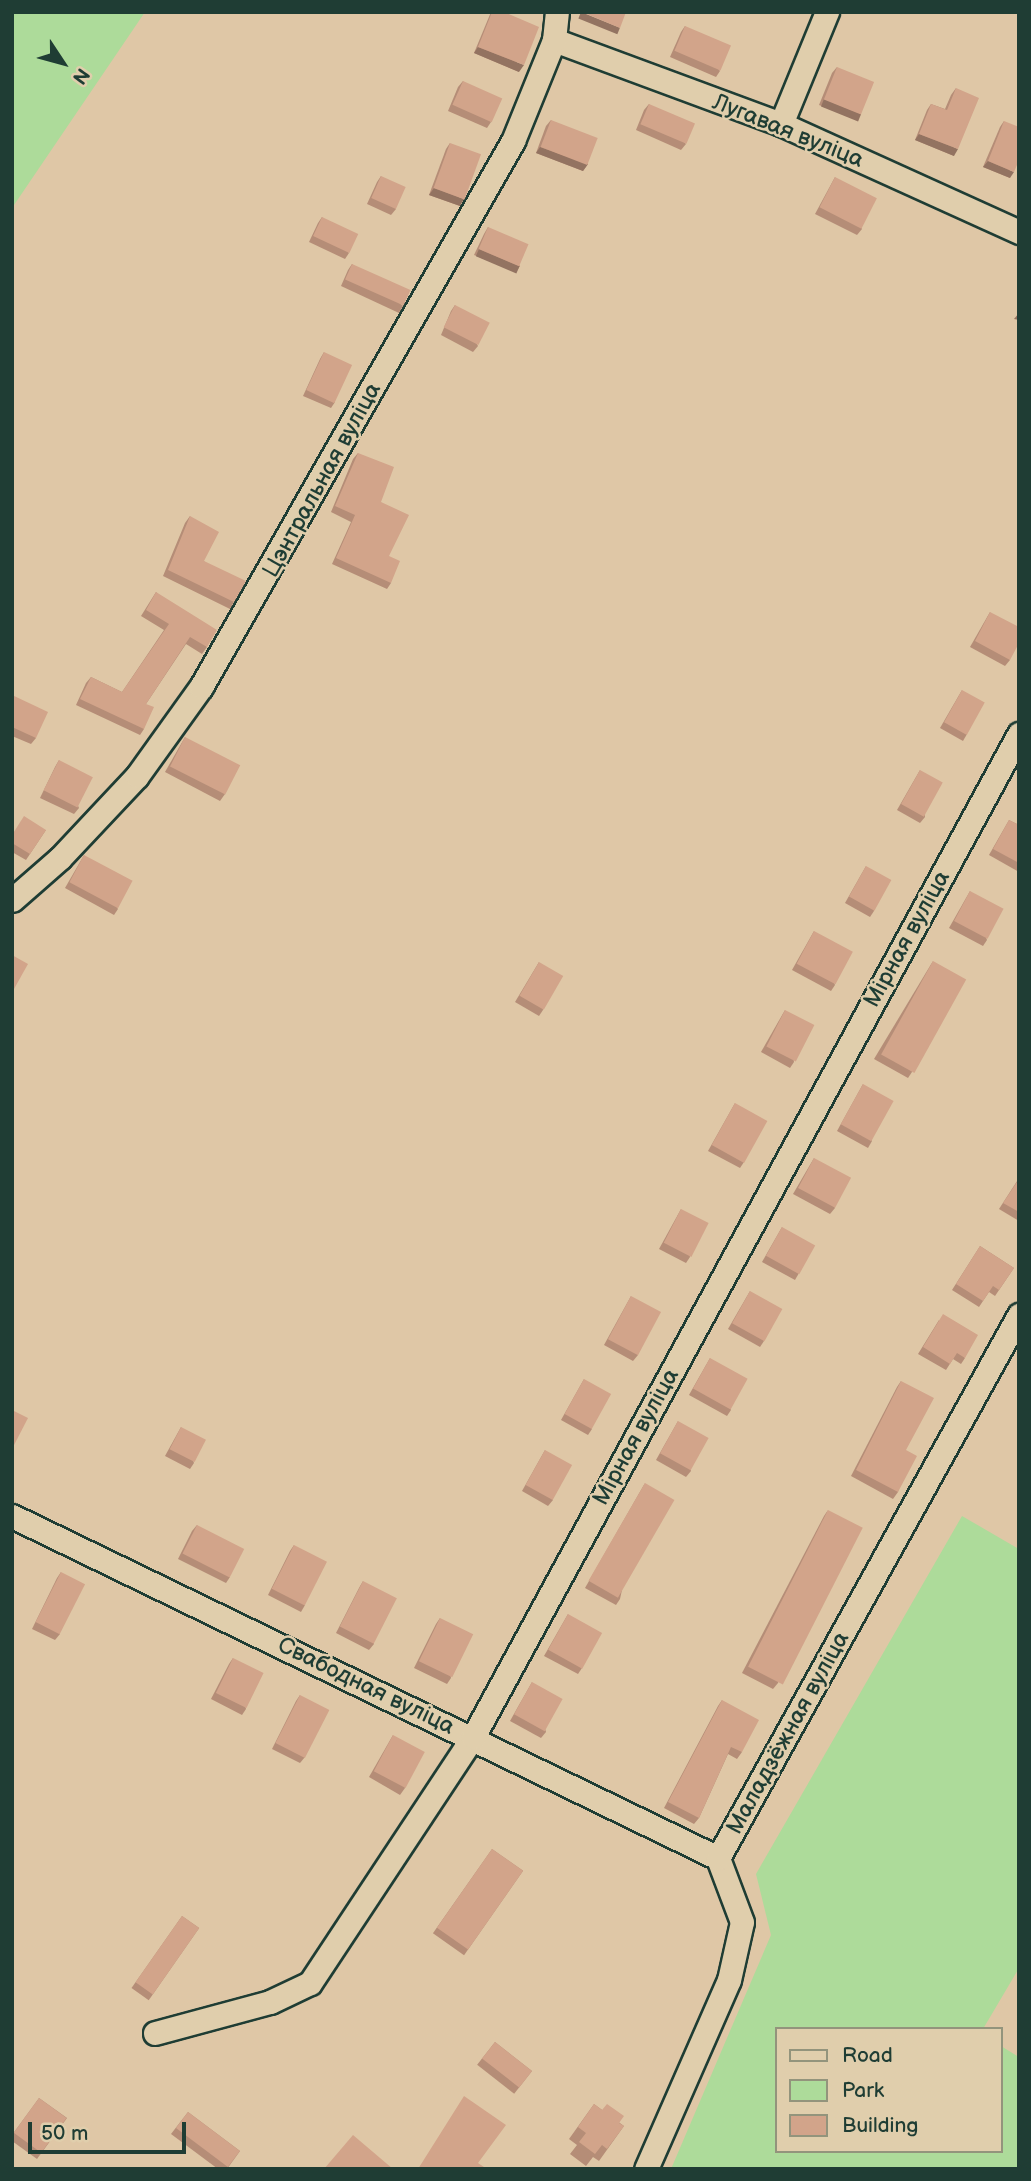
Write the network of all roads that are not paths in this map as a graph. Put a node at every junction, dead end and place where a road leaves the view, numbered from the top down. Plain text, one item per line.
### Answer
1 (558, 12) edge
2 (827, 12) edge
3 (554, 40) junction
4 (781, 124) junction
5 (1019, 232) edge
6 (1019, 734) edge
7 (12, 900) edge
8 (1019, 1315) edge
9 (12, 1516) edge
10 (472, 1737) junction
11 (719, 1858) junction
12 (155, 2033) dead end
13 (646, 2169) edge

1 - 3 street, Цэнтральная вуліца
2 - 4 street
3 - 4 street, Лугавая вуліца
3 - 7 street, Цэнтральная вуліца
4 - 5 street, Лугавая вуліца
6 - 10 street, Мірная вуліца
8 - 11 street, Маладзёжная вуліца
9 - 10 street, Свабодная вуліца
10 - 11 street, Свабодная вуліца
10 - 12 street, Мірная вуліца
11 - 13 street, Маладзёжная вуліца

